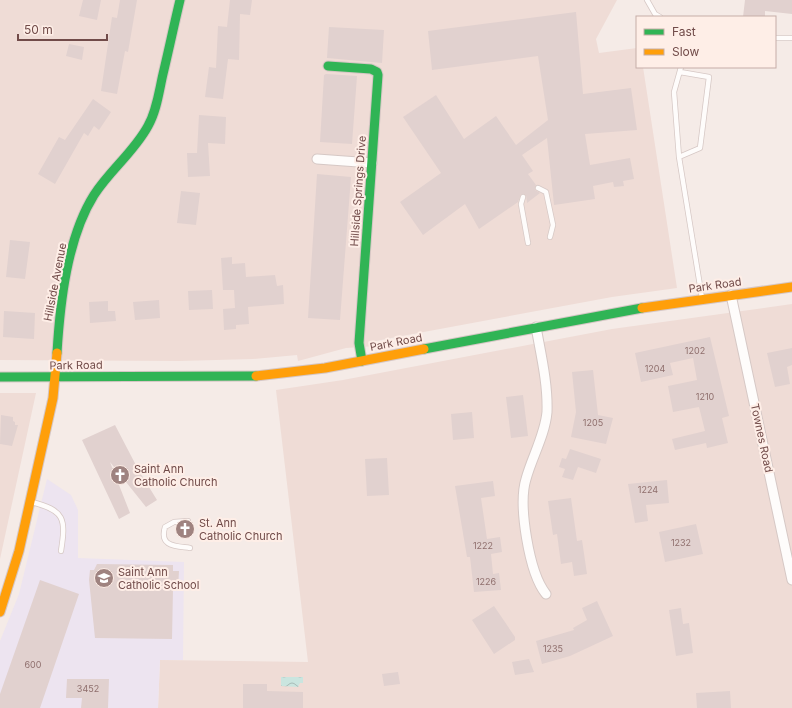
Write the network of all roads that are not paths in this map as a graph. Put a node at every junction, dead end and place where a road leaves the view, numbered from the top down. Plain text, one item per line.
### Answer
1 (180, 0) edge
2 (648, 0) edge
3 (658, 16) edge
4 (776, 38) edge
5 (792, 38) edge
6 (328, 66) dead end
7 (680, 70) edge
8 (680, 157) junction
9 (317, 159) dead end
10 (372, 163) junction
11 (538, 188) dead end
12 (523, 197) dead end
13 (550, 237) dead end
14 (528, 243) dead end
15 (792, 287) edge
16 (731, 296) junction
17 (702, 299) junction
18 (536, 327) junction
19 (362, 361) junction
20 (0, 377) edge
21 (55, 377) junction
22 (30, 501) junction
23 (188, 521) dead end
24 (190, 548) dead end
25 (61, 552) dead end
26 (792, 580) edge
27 (546, 594) dead end
28 (0, 612) edge

1 - 21 street, Hillside Avenue
2 - 3 lane
4 - 5 lane
6 - 10 street, Hillside Springs Drive
7 - 8 lane
7 - 8 lane
8 - 17 lane
9 - 10 street
10 - 19 street, Hillside Springs Drive
11 - 13 lane
12 - 14 lane
15 - 16 street, Park Road
16 - 17 street, Park Road
16 - 26 street, Townes Road
17 - 18 street, Park Road
18 - 19 street, Park Road
18 - 27 street
19 - 21 street, Park Road
20 - 21 street, Park Road
21 - 22 street, Hillside Avenue
22 - 25 lane
22 - 28 street, Hillside Avenue
23 - 24 lane

